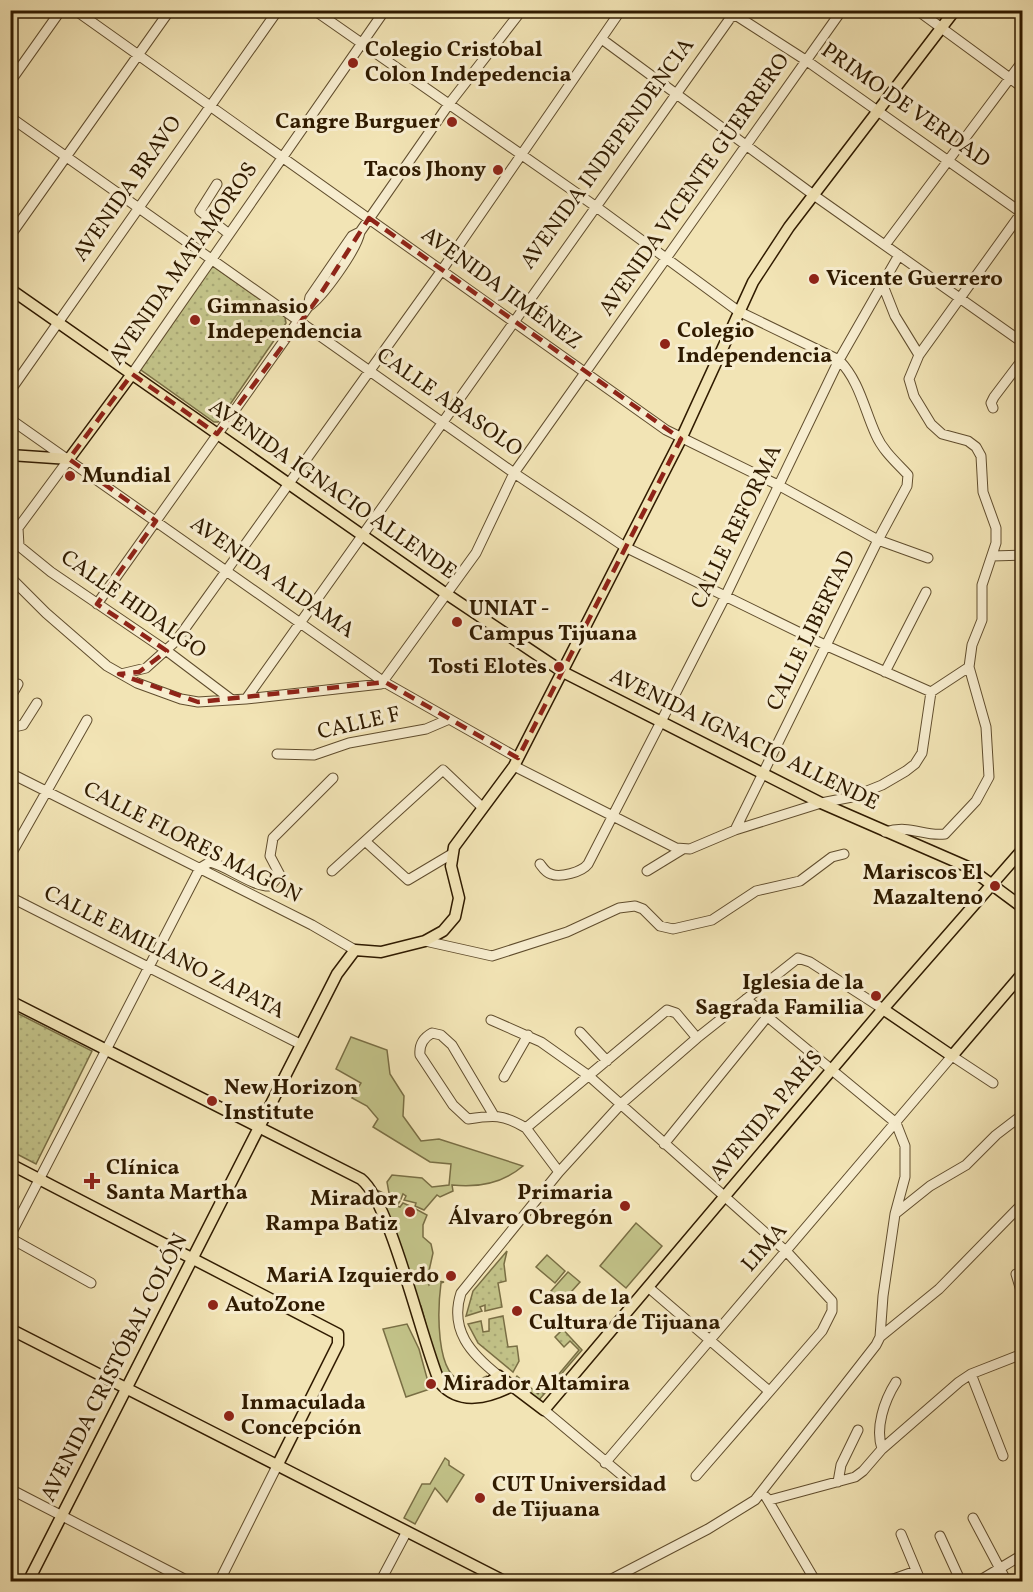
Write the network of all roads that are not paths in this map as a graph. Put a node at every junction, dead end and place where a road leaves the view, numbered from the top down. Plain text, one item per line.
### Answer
1 (61, 10) edge
2 (75, 10) edge
3 (170, 10) edge
4 (278, 10) edge
5 (315, 10) edge
6 (386, 10) edge
7 (515, 10) edge
8 (522, 10) edge
9 (621, 10) edge
10 (842, 10) edge
11 (917, 10) edge
12 (955, 10) edge
13 (738, 14) edge
14 (942, 28) junction
15 (603, 40) junction
16 (363, 44) junction
17 (486, 54) junction
18 (139, 56) junction
19 (807, 61) junction
20 (1023, 63) edge
21 (1010, 78) junction
22 (10, 82) edge
23 (1023, 87) edge
24 (675, 93) junction
25 (449, 104) junction
26 (209, 106) junction
27 (880, 112) junction
28 (10, 117) edge
29 (747, 147) junction
30 (522, 155) junction
31 (67, 156) junction
32 (282, 158) junction
33 (949, 160) junction
34 (217, 184) dead end
35 (815, 196) junction
36 (595, 206) junction
37 (139, 207) junction
38 (1022, 212) edge
39 (369, 218) junction
40 (229, 234) junction
41 (10, 236) edge
42 (885, 245) junction
43 (898, 255) junction
44 (668, 259) junction
45 (211, 260) junction
46 (442, 270) junction
47 (882, 283) junction
48 (10, 289) edge
49 (961, 298) junction
50 (738, 310) junction
51 (513, 320) junction
52 (298, 321) junction
53 (58, 322) junction
54 (1023, 342) edge
55 (918, 355) junction
56 (839, 360) junction
57 (1023, 360) edge
58 (369, 370) junction
59 (585, 373) junction
60 (132, 374) junction
61 (10, 391) edge
62 (993, 408) dead end
63 (10, 419) edge
64 (442, 422) junction
65 (217, 434) junction
66 (681, 439) junction
67 (10, 455) edge
68 (69, 459) junction
69 (514, 473) junction
70 (289, 485) junction
71 (778, 485) junction
72 (156, 520) junction
73 (362, 535) junction
74 (16, 539) joint
75 (878, 540) junction
76 (625, 548) junction
77 (1023, 555) edge
78 (992, 556) junction
79 (928, 558) dead end
80 (227, 570) junction
81 (10, 577) edge
82 (926, 592) dead end
83 (445, 593) junction
84 (726, 597) junction
85 (97, 604) junction
86 (302, 621) junction
87 (827, 646) junction
88 (167, 651) junction
89 (969, 667) junction
90 (563, 672) junction
91 (885, 672) junction
92 (119, 674) junction
93 (384, 682) junction
94 (18, 684) dead end
95 (931, 692) junction
96 (10, 698) edge
97 (246, 699) junction
98 (232, 700) junction
99 (37, 703) dead end
100 (87, 720) dead end
101 (447, 720) junction
102 (662, 722) junction
103 (10, 728) edge
104 (277, 754) dead end
105 (516, 762) junction
106 (10, 773) edge
107 (763, 774) junction
108 (333, 778) dead end
109 (46, 791) junction
110 (821, 803) junction
111 (483, 808) junction
112 (614, 817) junction
113 (735, 830) junction
114 (885, 832) junction
115 (365, 841) junction
116 (683, 849) junction
117 (1023, 850) edge
118 (844, 854) dead end
119 (450, 855) junction
120 (10, 856) edge
121 (540, 864) dead end
122 (200, 868) junction
123 (332, 871) dead end
124 (647, 871) dead end
125 (992, 883) junction
126 (10, 897) edge
127 (1023, 907) edge
128 (425, 941) junction
129 (356, 950) junction
130 (149, 968) junction
131 (1023, 974) edge
132 (746, 999) junction
133 (10, 1001) edge
134 (883, 1010) junction
135 (767, 1017) junction
136 (491, 1020) dead end
137 (580, 1032) dead end
138 (528, 1035) junction
139 (697, 1038) junction
140 (300, 1044) junction
141 (107, 1051) junction
142 (952, 1056) junction
143 (607, 1061) junction
144 (832, 1070) junction
145 (589, 1076) junction
146 (504, 1077) dead end
147 (993, 1083) dead end
148 (621, 1104) junction
149 (494, 1114) junction
150 (1023, 1115) edge
151 (896, 1123) junction
152 (258, 1128) junction
153 (526, 1128) junction
154 (664, 1144) junction
155 (10, 1164) edge
156 (559, 1172) junction
157 (40, 1180) junction
158 (724, 1197) junction
159 (1023, 1204) edge
160 (895, 1214) junction
161 (10, 1237) edge
162 (787, 1252) junction
163 (194, 1259) junction
164 (1016, 1274) dead end
165 (92, 1283) dead end
166 (648, 1287) junction
167 (1023, 1294) edge
168 (10, 1329) edge
169 (880, 1337) junction
170 (711, 1340) junction
171 (1023, 1354) edge
172 (971, 1374) junction
173 (499, 1376) junction
174 (896, 1382) dead end
175 (512, 1386) junction
176 (126, 1389) junction
177 (769, 1391) junction
178 (468, 1397) junction
179 (544, 1410) junction
180 (858, 1430) dead end
181 (882, 1449) junction
182 (1003, 1456) dead end
183 (605, 1463) junction
184 (277, 1466) junction
185 (696, 1476) dead end
186 (838, 1482) junction
187 (636, 1487) dead end
188 (10, 1489) edge
189 (766, 1497) junction
190 (61, 1513) junction
191 (973, 1518) dead end
192 (406, 1533) junction
193 (901, 1534) dead end
194 (940, 1536) dead end
195 (1023, 1555) edge
196 (1000, 1569) junction
197 (916, 1571) junction
198 (28, 1581) edge
199 (190, 1581) edge
200 (219, 1581) edge
201 (380, 1581) edge
202 (506, 1581) edge
203 (606, 1581) edge
204 (816, 1581) edge
205 (885, 1581) edge
206 (921, 1581) edge
207 (961, 1581) edge
208 (976, 1581) edge
209 (1007, 1581) edge

1 - 22 street
2 - 18 street, AVENIDA JIMÉNEZ
3 - 18 street
4 - 26 street, AVENIDA BRAVO
5 - 16 street
6 - 16 street, AVENIDA MATAMOROS
7 - 17 street
8 - 17 street
9 - 15 street
10 - 19 street, AVENIDA VICENTE GUERRERO
11 - 14 street
12 - 14 main road
13 - 19 street, PRIMO DE VERDAD
13 - 24 street, AVENIDA INDEPENDENCIA
14 - 21 street
14 - 27 main road
15 - 24 street
15 - 30 street
16 - 25 street
16 - 32 street, AVENIDA MATAMOROS
17 - 25 street
18 - 26 street, AVENIDA JIMÉNEZ
18 - 31 street
19 - 27 street, PRIMO DE VERDAD
19 - 29 street, AVENIDA VICENTE GUERRERO
20 - 21 street
21 - 23 street
21 - 33 street
24 - 29 street
24 - 36 street, AVENIDA INDEPENDENCIA
25 - 30 street
25 - 39 street
26 - 32 street, AVENIDA JIMÉNEZ
26 - 37 street, AVENIDA BRAVO
27 - 33 street, PRIMO DE VERDAD
27 - 35 main road
28 - 31 street, CALLE ABASOLO
29 - 35 street
29 - 44 street, AVENIDA VICENTE GUERRERO
30 - 36 street
30 - 46 street
31 - 37 street, CALLE ABASOLO
31 - 41 street
32 - 39 street, AVENIDA JIMÉNEZ
32 - 40 street, AVENIDA MATAMOROS
33 - 38 street, PRIMO DE VERDAD
33 - 42 street
34 - 40 street
35 - 42 street
35 - 50 main road
36 - 44 street
36 - 51 street, AVENIDA INDEPENDENCIA
37 - 45 street, CALLE ABASOLO
37 - 53 street, AVENIDA BRAVO
38 - 49 street
39 - 46 street, AVENIDA JIMÉNEZ
39 - 52 street
40 - 45 street, AVENIDA MATAMOROS
42 - 43 street
43 - 47 street, CALLE REFORMA
43 - 49 street
44 - 50 street
44 - 59 street, AVENIDA VICENTE GUERRERO
45 - 52 street, CALLE ABASOLO
45 - 60 street, AVENIDA MATAMOROS
46 - 51 street, AVENIDA JIMÉNEZ
46 - 58 street
47 - 55 street
47 - 56 street, CALLE REFORMA
48 - 53 main road, AVENIDA IGNACIO ALLENDE
49 - 54 street
49 - 55 street
50 - 56 street
50 - 66 main road
51 - 59 street, AVENIDA JIMÉNEZ
51 - 64 street, AVENIDA INDEPENDENCIA
52 - 58 street, CALLE ABASOLO
52 - 65 street
53 - 60 main road, AVENIDA IGNACIO ALLENDE
53 - 61 street, AVENIDA BRAVO
55 - 78 street
56 - 71 street, CALLE REFORMA
56 - 75 street, CALLE LIBERTAD
57 - 62 street
58 - 64 street, CALLE ABASOLO
58 - 70 street
59 - 66 street, AVENIDA JIMÉNEZ
59 - 69 street, AVENIDA VICENTE GUERRERO
60 - 65 main road, AVENIDA IGNACIO ALLENDE
60 - 68 main road, AVENIDA MATAMOROS
63 - 68 street, AVENIDA ALDAMA
64 - 69 street, CALLE ABASOLO
64 - 73 street, AVENIDA INDEPENDENCIA
65 - 70 main road, AVENIDA IGNACIO ALLENDE
65 - 72 street
66 - 71 street, AVENIDA JIMÉNEZ
66 - 76 main road
67 - 68 main road
68 - 72 street, AVENIDA ALDAMA
68 - 74 street, AVENIDA MATAMOROS
69 - 76 street, CALLE ABASOLO
69 - 83 street, AVENIDA VICENTE GUERRERO
70 - 73 main road, AVENIDA IGNACIO ALLENDE
70 - 80 street
71 - 75 street, AVENIDA JIMÉNEZ
71 - 84 street, CALLE REFORMA
72 - 80 street, AVENIDA ALDAMA
72 - 85 street
73 - 83 main road, AVENIDA IGNACIO ALLENDE
73 - 86 street, AVENIDA INDEPENDENCIA
74 - 85 street, CALLE HIDALGO
75 - 79 street, AVENIDA JIMÉNEZ
75 - 87 street, CALLE LIBERTAD
76 - 84 street, CALLE ABASOLO
76 - 90 main road
77 - 78 street
78 - 89 street
80 - 86 street, AVENIDA ALDAMA
80 - 88 street
81 - 92 street
82 - 91 street
83 - 90 main road, AVENIDA IGNACIO ALLENDE
83 - 93 street, AVENIDA VICENTE GUERRERO
84 - 87 street, CALLE ABASOLO
84 - 102 street, CALLE REFORMA
85 - 88 street, CALLE HIDALGO
86 - 93 street, AVENIDA ALDAMA
86 - 97 street, AVENIDA INDEPENDENCIA
87 - 91 street, CALLE ABASOLO
87 - 107 street, CALLE LIBERTAD
88 - 92 street
88 - 98 street, CALLE HIDALGO
89 - 95 street
89 - 114 street
90 - 102 main road, AVENIDA IGNACIO ALLENDE
90 - 105 main road
91 - 95 street, CALLE ABASOLO
92 - 98 street
93 - 97 street
93 - 101 street, AVENIDA ALDAMA
94 - 96 street
95 - 110 street
97 - 98 street
99 - 103 street
100 - 109 street
101 - 104 street, CALLE F
101 - 105 street, AVENIDA ALDAMA
102 - 107 main road, AVENIDA IGNACIO ALLENDE
102 - 112 street, CALLE REFORMA
105 - 111 main road
105 - 112 street, AVENIDA ALDAMA
106 - 109 street, CALLE FLORES MAGÓN
107 - 110 main road, AVENIDA IGNACIO ALLENDE
107 - 113 street, CALLE LIBERTAD
108 - 122 street
109 - 120 street
109 - 122 street, CALLE FLORES MAGÓN
110 - 113 street
110 - 114 main road, AVENIDA IGNACIO ALLENDE
111 - 115 street
111 - 119 main road
112 - 116 street, AVENIDA ALDAMA
112 - 121 street, CALLE REFORMA
113 - 116 street
114 - 125 main road, AVENIDA IGNACIO ALLENDE
115 - 119 street
115 - 123 street
116 - 124 street
117 - 125 main road, AVENIDA PARÍS
118 - 128 street
119 - 128 main road
122 - 129 street, CALLE FLORES MAGÓN
122 - 130 street
125 - 127 main road, AVENIDA IGNACIO ALLENDE
125 - 134 main road, AVENIDA PARÍS
126 - 130 street, CALLE EMILIANO ZAPATA
128 - 129 main road
129 - 140 main road, AVENIDA CRISTÓBAL COLÓN
130 - 140 street, CALLE EMILIANO ZAPATA
130 - 141 street
131 - 142 main road
132 - 134 street
132 - 135 street
132 - 139 street
133 - 141 main road
134 - 142 main road
134 - 144 main road, AVENIDA PARÍS
135 - 144 street
135 - 154 street
136 - 138 street
137 - 143 street
138 - 145 street
138 - 146 street
139 - 143 street
139 - 148 street
140 - 152 main road, AVENIDA CRISTÓBAL COLÓN
141 - 152 main road
141 - 157 street
142 - 147 street
142 - 151 street, LIMA
143 - 145 street
144 - 151 street
144 - 158 main road, AVENIDA PARÍS
145 - 148 street
145 - 153 street
148 - 154 street
148 - 156 street
149 - 149 street
149 - 153 street
150 - 160 street
151 - 160 street
151 - 162 street, LIMA
152 - 163 main road, AVENIDA CRISTÓBAL COLÓN
152 - 178 main road
153 - 156 street
154 - 158 street
155 - 157 main road
156 - 173 street
157 - 161 street
157 - 163 main road
158 - 162 street
158 - 166 main road, AVENIDA PARÍS
159 - 169 street
160 - 169 street
161 - 165 street
162 - 170 street, LIMA
162 - 177 street
163 - 176 main road, AVENIDA CRISTÓBAL COLÓN
163 - 184 main road
164 - 167 street
166 - 170 street
166 - 179 main road, AVENIDA PARÍS
168 - 176 main road
169 - 189 street
170 - 177 street
170 - 183 street, LIMA
171 - 172 street
172 - 181 street
172 - 182 street
173 - 175 main road
173 - 178 main road
174 - 181 street
175 - 178 main road
175 - 179 main road
176 - 184 main road
176 - 190 main road, AVENIDA CRISTÓBAL COLÓN
177 - 185 street
179 - 183 street
180 - 186 street
181 - 186 street
183 - 187 street
184 - 192 main road
184 - 200 street
186 - 189 street
188 - 190 street
189 - 203 street
189 - 204 street
190 - 198 main road, AVENIDA CRISTÓBAL COLÓN
190 - 199 street
191 - 196 street
192 - 201 street
192 - 202 main road
193 - 197 street
194 - 207 street
195 - 196 street
196 - 208 street
196 - 209 street
197 - 205 street
197 - 206 street

